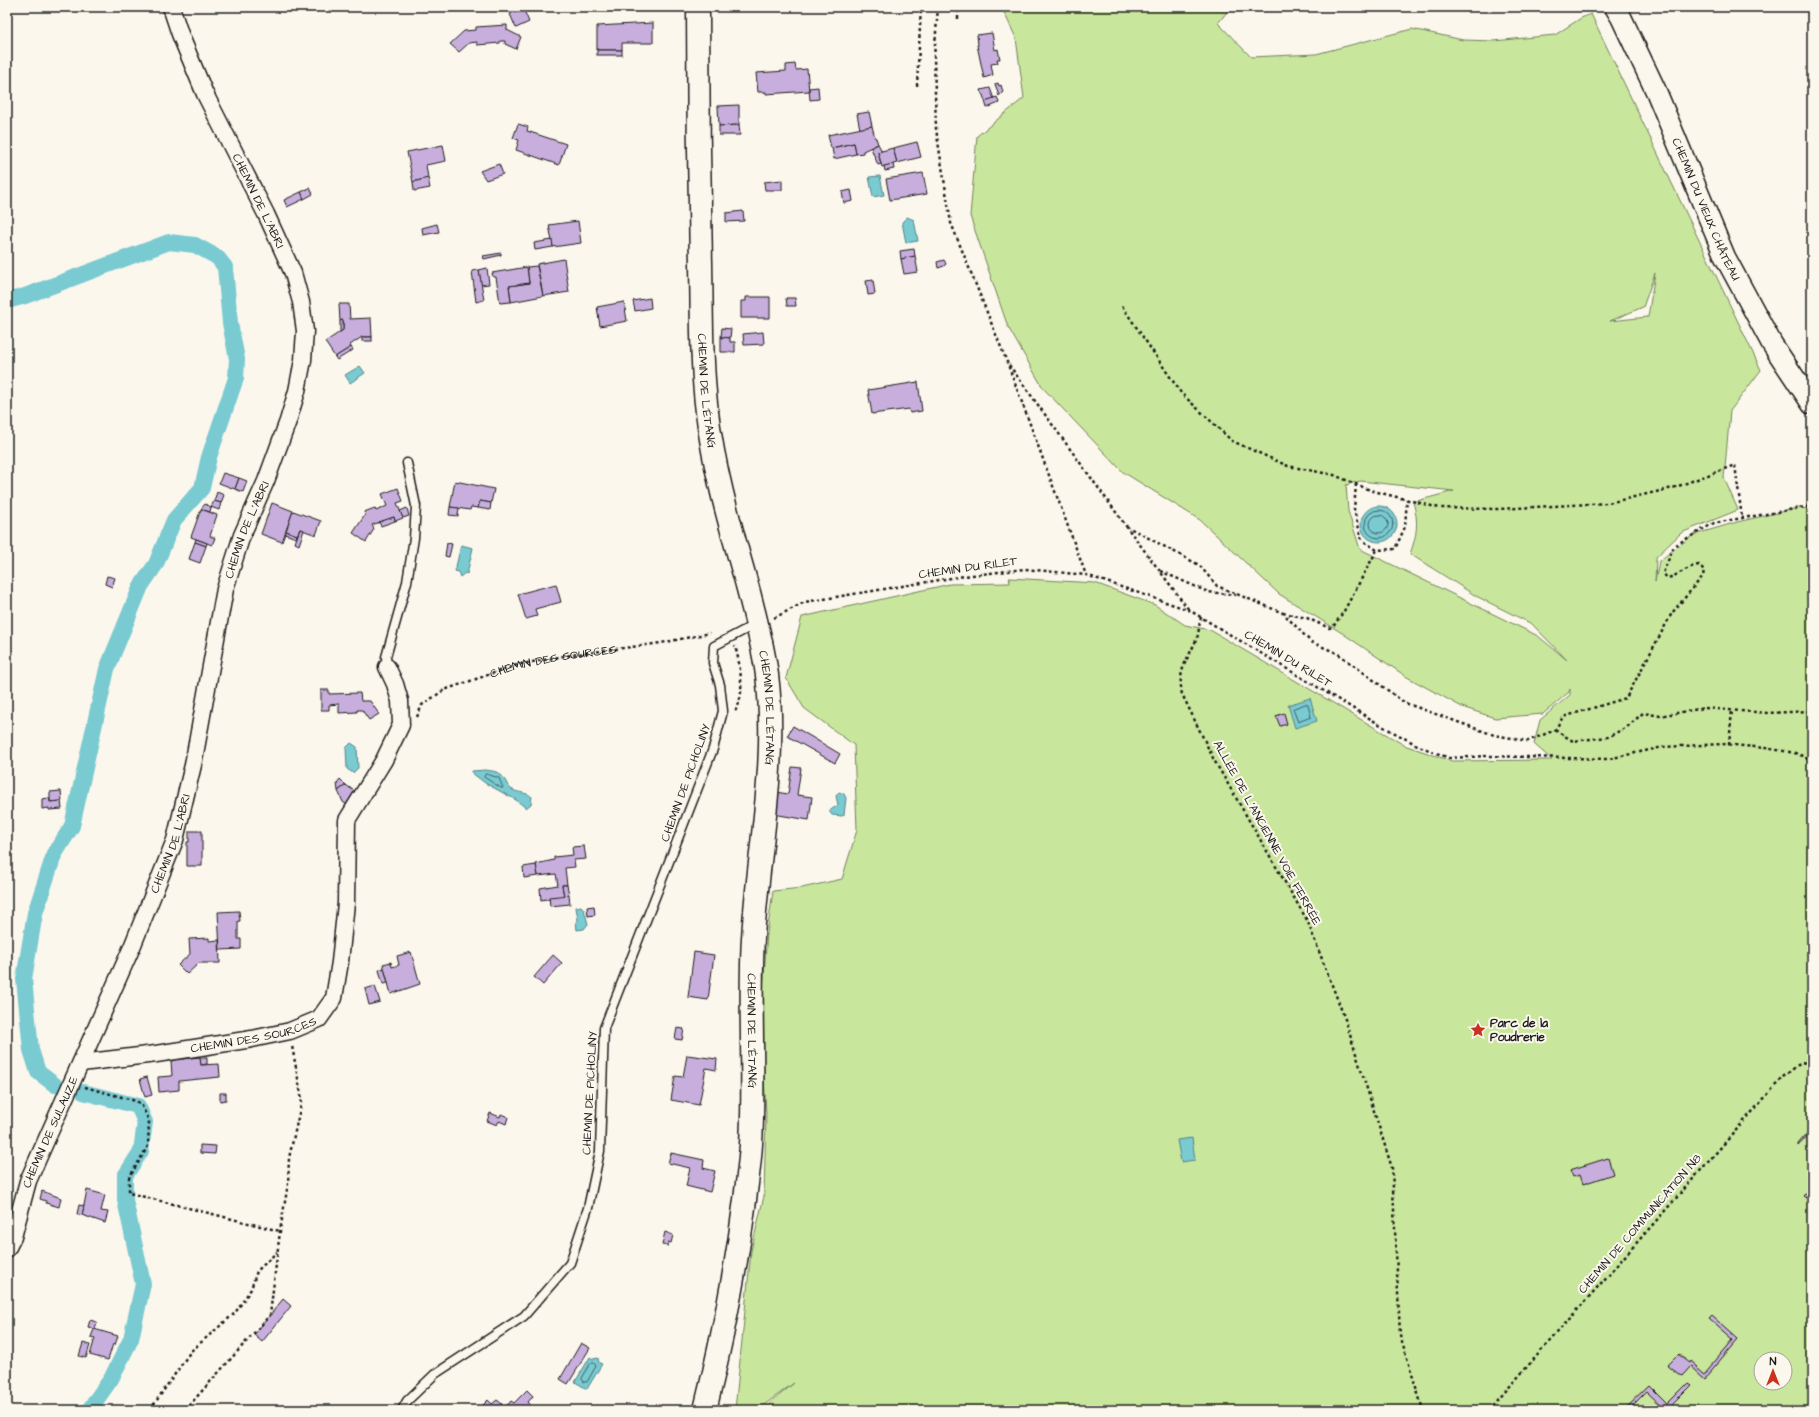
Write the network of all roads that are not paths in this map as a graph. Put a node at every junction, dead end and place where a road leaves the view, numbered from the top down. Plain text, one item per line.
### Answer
1 (171, 7) edge
2 (698, 7) edge
3 (1615, 7) edge
4 (1812, 404) edge
5 (407, 463) dead end
6 (756, 620) junction
7 (387, 666) joint
8 (81, 1063) junction
9 (7, 1248) edge
10 (402, 1410) edge
11 (705, 1410) edge

1 - 8 street, CHEMIN DE L'ABRI
2 - 6 main road, CHEMIN DE L’ÉTANG
3 - 4 street, CHEMIN DU VIEUX CHÂTEAU
5 - 7 lane, CHEMIN DES SOURCES
6 - 10 lane, CHEMIN DE PICHOLINY
6 - 11 main road, CHEMIN DE L’ÉTANG
7 - 8 street, CHEMIN DES SOURCES
8 - 9 street, CHEMIN DE SULAUZE

